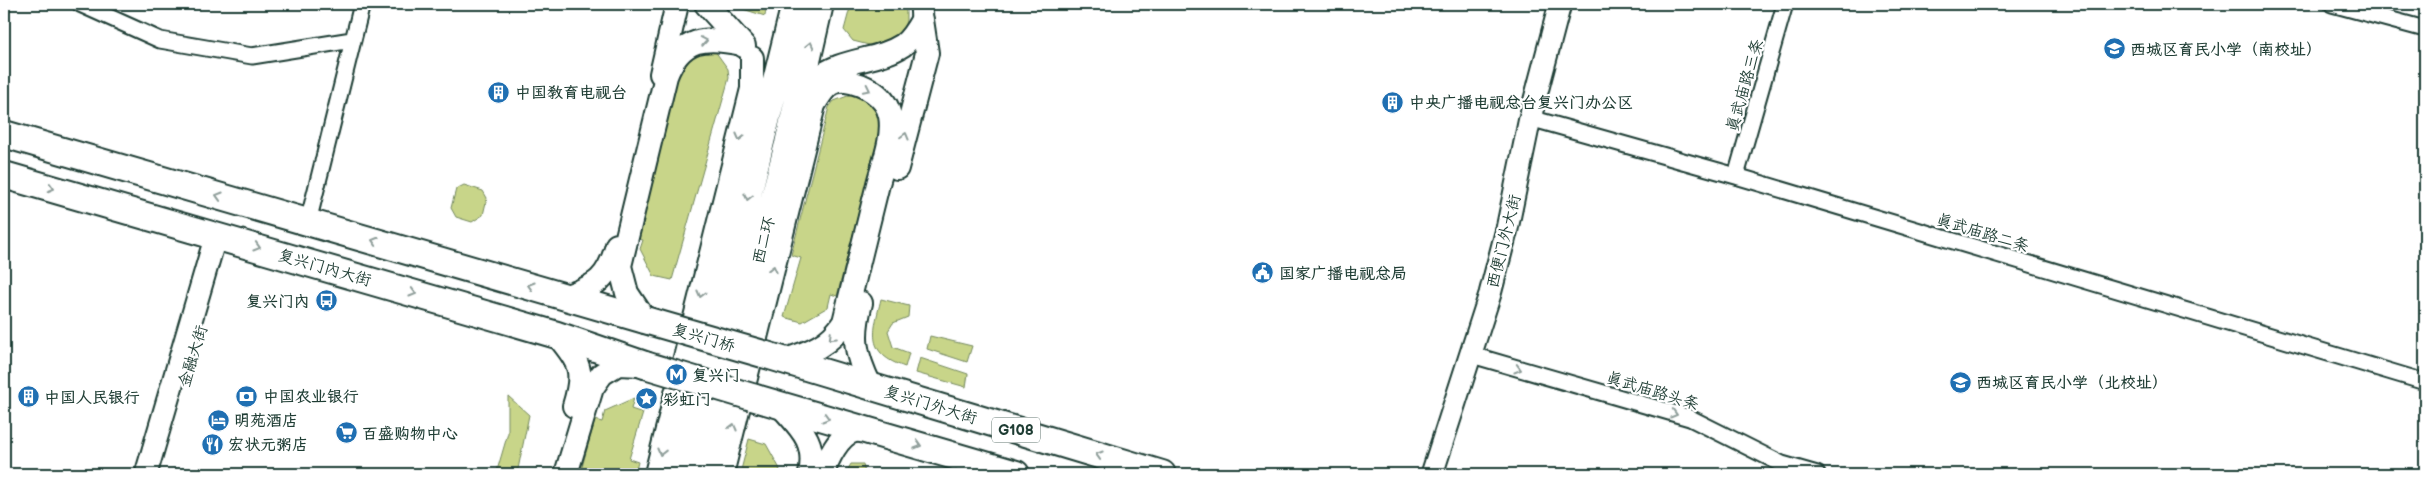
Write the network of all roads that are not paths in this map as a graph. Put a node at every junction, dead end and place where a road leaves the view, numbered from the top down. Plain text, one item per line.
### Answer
1 (80, 4) edge
2 (362, 4) edge
3 (677, 4) edge
4 (706, 4) edge
5 (795, 4) edge
6 (820, 4) edge
7 (1560, 4) edge
8 (1785, 4) edge
9 (2332, 4) edge
10 (922, 12) edge
11 (2425, 29) edge
12 (352, 40) junction
13 (747, 51) junction
14 (772, 99) junction
15 (1530, 118) junction
16 (4, 134) edge
17 (788, 144) junction
18 (4, 175) edge
19 (1736, 176) junction
20 (308, 222) junction
21 (222, 237) junction
22 (564, 297) junction
23 (645, 320) junction
24 (557, 335) junction
25 (1472, 355) junction
26 (774, 357) junction
27 (645, 365) junction
28 (2425, 382) edge
29 (870, 386) junction
30 (780, 405) junction
31 (871, 430) junction
32 (146, 474) edge
33 (158, 474) edge
34 (554, 474) edge
35 (566, 474) edge
36 (656, 474) edge
37 (679, 474) edge
38 (702, 474) edge
39 (722, 474) edge
40 (810, 474) edge
41 (823, 474) edge
42 (1016, 474) edge
43 (1162, 474) edge
44 (1432, 474) edge
45 (1817, 474) edge

1 - 12 street
2 - 12 street
3 - 22 main road
4 - 13 main road
5 - 14 highway, 西二环
17 -> 6 highway, 西二环
7 - 15 main road, 西便门外大街
8 - 19 street, 真武庙路三条
9 - 11 street
10 - 17 main road
29 -> 10 main road
12 - 20 street
13 - 14 main road
23 -> 13 main road
13 -> 36 main road
14 -> 37 highway, 西二环
15 - 19 street, 真武庙路二条
15 - 25 main road, 西便门外大街
20 -> 16 highway
17 - 38 highway, 西二环
18 -> 21 highway, 复兴门内大街
19 - 28 street, 真武庙路二条
22 -> 20 highway
21 -> 24 highway, 复兴门内大街
21 - 32 main road
21 - 33 main road, 金融大街
22 - 23 highway
23 - 26 highway, 复兴门桥, bridge
24 - 27 highway, 复兴门内大街
24 - 34 main road
25 - 44 main road, 西便门外大街
25 -> 45 street, 真武庙路头条
26 - 29 highway, 复兴门外大街 / G108
39 -> 26 main road
27 - 30 highway, bridge
27 - 35 main road
43 -> 29 highway, 复兴门外大街 / G108
30 -> 31 highway, G108
30 - 40 main road
31 - 41 main road
31 -> 42 highway, G108

